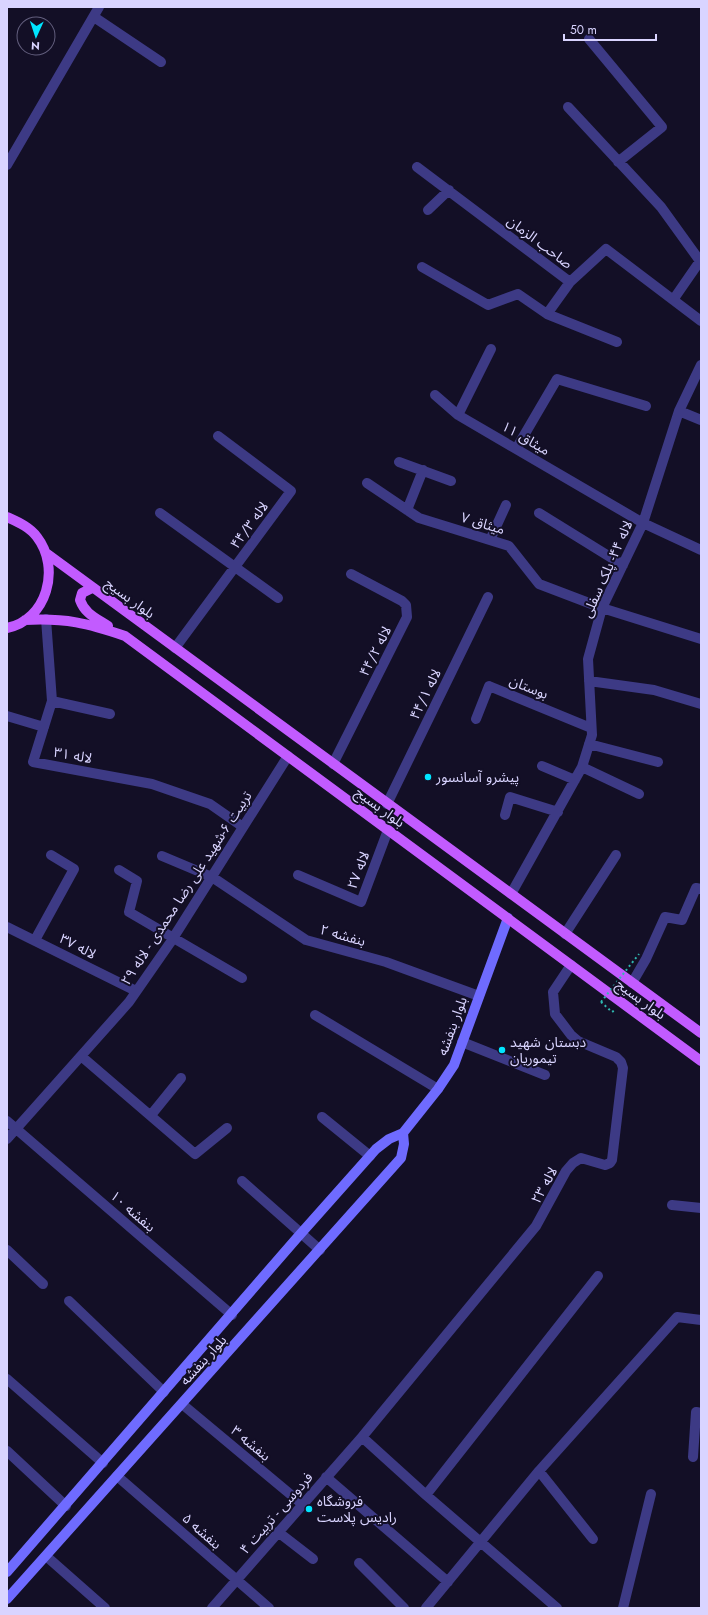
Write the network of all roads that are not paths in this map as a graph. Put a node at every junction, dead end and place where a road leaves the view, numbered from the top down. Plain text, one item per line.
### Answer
1 (99, 7) edge
2 (94, 17) junction
3 (589, 39) dead end
4 (161, 62) dead end
5 (568, 107) dead end
6 (618, 162) junction
7 (7, 165) edge
8 (417, 167) dead end
9 (449, 190) junction
10 (428, 210) dead end
11 (422, 267) dead end
12 (570, 282) junction
13 (673, 300) junction
14 (546, 314) junction
15 (701, 321) edge
16 (617, 342) dead end
17 (491, 349) dead end
18 (701, 365) edge
19 (435, 395) dead end
20 (646, 406) dead end
21 (679, 411) junction
22 (458, 414) junction
23 (701, 420) edge
24 (218, 436) dead end
25 (516, 449) junction
26 (399, 462) dead end
27 (423, 470) junction
28 (451, 481) dead end
29 (368, 483) dead end
30 (506, 505) dead end
31 (407, 510) junction
32 (160, 513) dead end
33 (539, 514) dead end
34 (7, 517) edge
35 (643, 523) junction
36 (490, 540) junction
37 (701, 550) edge
38 (46, 553) junction
39 (623, 565) junction
40 (235, 567) junction
41 (351, 574) dead end
42 (92, 588) junction
43 (488, 596) dead end
44 (278, 598) dead end
45 (602, 608) junction
46 (46, 619) junction
47 (25, 620) junction
48 (7, 628) edge
49 (125, 636) junction
50 (701, 639) edge
51 (175, 648) junction
52 (589, 681) junction
53 (52, 701) junction
54 (701, 704) edge
55 (110, 714) dead end
56 (7, 716) edge
57 (476, 719) dead end
58 (44, 727) junction
59 (591, 728) junction
60 (589, 744) junction
61 (288, 756) junction
62 (658, 762) dead end
63 (333, 764) junction
64 (542, 766) dead end
65 (582, 767) junction
66 (575, 780) junction
67 (639, 794) dead end
68 (388, 804) junction
69 (558, 812) junction
70 (505, 815) dead end
71 (243, 827) junction
72 (388, 830) junction
73 (51, 855) dead end
74 (616, 855) dead end
75 (162, 856) dead end
76 (119, 870) dead end
77 (298, 875) dead end
78 (212, 877) junction
79 (701, 889) edge
80 (511, 894) junction
81 (508, 918) junction
82 (7, 927) edge
83 (565, 934) junction
84 (173, 937) junction
85 (35, 940) junction
86 (571, 965) junction
87 (242, 978) dead end
88 (632, 983) junction
89 (136, 991) junction
90 (479, 996) junction
91 (315, 1015) dead end
92 (701, 1033) edge
93 (462, 1042) junction
94 (81, 1056) junction
95 (701, 1061) edge
96 (545, 1075) dead end
97 (181, 1078) dead end
98 (438, 1090) junction
99 (150, 1115) junction
100 (322, 1117) dead end
101 (7, 1121) edge
102 (227, 1128) dead end
103 (16, 1129) junction
104 (403, 1133) junction
105 (7, 1139) edge
106 (370, 1156) junction
107 (242, 1181) dead end
108 (672, 1205) dead end
109 (701, 1208) edge
110 (301, 1233) junction
111 (7, 1250) edge
112 (320, 1250) junction
113 (598, 1276) dead end
114 (43, 1284) dead end
115 (69, 1301) dead end
116 (232, 1315) junction
117 (701, 1320) edge
118 (7, 1379) edge
119 (164, 1392) junction
120 (182, 1404) junction
121 (701, 1413) edge
122 (362, 1437) junction
123 (7, 1451) edge
124 (693, 1457) dead end
125 (103, 1462) junction
126 (539, 1471) junction
127 (118, 1476) junction
128 (326, 1477) junction
129 (651, 1494) dead end
130 (426, 1495) junction
131 (302, 1504) junction
132 (66, 1506) junction
133 (278, 1532) junction
134 (593, 1539) dead end
135 (480, 1542) junction
136 (46, 1556) junction
137 (313, 1559) dead end
138 (359, 1564) dead end
139 (9, 1568) edge
140 (237, 1580) junction
141 (448, 1582) junction
142 (7, 1599) edge
143 (93, 1604) edge
144 (428, 1607) edge
145 (105, 1608) edge
146 (212, 1608) edge
147 (269, 1608) edge
148 (404, 1608) edge
149 (557, 1608) edge
150 (622, 1608) edge

1 - 2 street
2 - 4 street
2 - 7 street
3 - 6 street
5 - 6 street
6 - 13 street
8 - 9 street, صاحب الزمان
9 - 10 street
9 - 12 street, صاحب الزمان
11 - 14 street
12 - 13 street, صاحب الزمان
12 - 14 street
13 - 15 street, صاحب الزمان
14 - 16 street
17 - 22 street
18 - 21 street, لاله ۴۴- پلک سفلی
19 - 22 street, میثاق ۱۱
20 - 25 street
21 - 23 street
21 - 35 street, لاله ۴۴- پلک سفلی
22 - 25 street, میثاق ۱۱
24 - 40 street, لاله ۴۴/۳
25 - 35 street, میثاق ۱۱
26 - 27 street
27 - 28 street
27 - 31 street
29 - 31 street, میثاق ۷
30 - 36 street
31 - 36 street, میثاق ۷
32 - 40 street
33 - 39 street
34 - 38 main road
35 - 37 street, میثاق ۱۱
35 - 39 street, لاله ۴۴- پلک سفلی
36 - 45 street, میثاق ۷
38 - 42 main road, بلوار بسیج
38 - 47 main road
39 - 45 street, لاله ۴۴- پلک سفلی
40 - 44 street
40 - 51 street, لاله ۴۴/۳
41 - 63 street, لاله ۴۴/۲
42 - 49 main road
42 - 51 main road, بلوار بسیج
43 - 68 street, لاله ۴۴/۱
45 - 50 street, میثاق ۷
45 - 52 street, لاله ۴۴- پلک سفلی
46 - 47 main road, بلوار بسیج
46 - 49 main road, بلوار بسیج
46 - 53 street, لاله ۳۱
47 - 48 main road
49 - 61 main road, بلوار بسیج
51 - 63 main road, بلوار بسیج
52 - 54 street
52 - 59 street, لاله ۴۴- پلک سفلی
53 - 55 street
53 - 58 street, لاله ۳۱
56 - 58 street
57 - 59 street, بوستان
58 - 71 street, لاله ۳۱
59 - 60 street, لاله ۴۴- پلک سفلی
60 - 62 street
60 - 65 street, لاله ۴۴- پلک سفلی
61 - 71 street, تربیت ۶-شهید علی رضا محمدی - لاله ۲۹
61 - 72 main road, بلوار بسیج
63 - 68 main road, بلوار بسیج
64 - 66 street
65 - 66 street, لاله ۴۴- پلک سفلی
65 - 67 street
66 - 69 street, لاله ۴۴- پلک سفلی
68 - 80 main road, بلوار بسیج
69 - 70 street
69 - 80 street, لاله ۴۴- پلک سفلی
71 - 78 street, تربیت ۶-شهید علی رضا محمدی - لاله ۲۹
72 - 77 street, لاله ۲۷
72 - 81 main road, بلوار بسیج
73 - 85 street
74 - 83 street
75 - 78 street, بنفشه ۲
76 - 84 street
78 - 84 street, تربیت ۶-شهید علی رضا محمدی - لاله ۲۹
78 - 90 street, بنفشه ۲
79 - 88 street
80 - 83 main road, بلوار بسیج
81 - 86 main road, بلوار بسیج
81 - 90 main road, بلوار بنفشه
82 - 85 street, لاله ۳۷
83 - 88 main road, بلوار بسیج
84 - 87 street
84 - 89 street, تربیت ۶-شهید علی رضا محمدی - لاله ۲۹
85 - 89 street, لاله ۳۷
86 - 95 main road, بلوار بسیج
86 - 122 street, لاله ۲۳
88 - 92 main road, بلوار بسیج
89 - 94 street, تربیت ۶-شهید علی رضا محمدی - لاله ۲۹
90 - 93 main road, بلوار بنفشه
91 - 98 street
93 - 96 street
93 - 98 main road, بلوار بنفشه
94 - 99 street
94 - 103 street, تربیت ۶-شهید علی رضا محمدی - لاله ۲۹
97 - 99 street
98 - 104 main road, بلوار بنفشه
99 - 102 street
100 - 106 street
101 - 103 street, بنفشه ۱۰
103 - 105 street, تربیت ۶-شهید علی رضا محمدی - لاله ۲۹
103 - 116 street, بنفشه ۱۰
104 - 106 main road, بلوار بنفشه
104 - 112 main road, بلوار بنفشه
106 - 110 main road, بلوار بنفشه
107 - 110 street
108 - 109 street
110 - 112 street
110 - 116 main road, بلوار بنفشه
111 - 114 street
112 - 120 main road, بلوار بنفشه
113 - 130 street
115 - 119 street
116 - 119 main road, بلوار بنفشه
117 - 126 street
118 - 125 street
119 - 125 main road, بلوار بنفشه
120 - 127 main road, بلوار بنفشه
120 - 131 street, بنفشه ۳
121 - 124 street
122 - 128 street, فردوسی - تربیت ۴
122 - 130 street
123 - 132 street
125 - 132 main road, بلوار بنفشه
126 - 134 street
126 - 135 street
127 - 136 main road, بلوار بنفشه
127 - 140 street, بنفشه ۵
128 - 131 street, فردوسی - تربیت ۴
128 - 141 street
129 - 150 street
130 - 135 street
131 - 133 street, فردوسی - تربیت ۴
132 - 139 main road, بلوار بنفشه
133 - 137 street
133 - 140 street, فردوسی - تربیت ۴
135 - 141 street
135 - 149 street
136 - 142 main road, بلوار بنفشه
136 - 143 street
138 - 148 street
140 - 146 street, فردوسی - تربیت ۴
140 - 147 street, بنفشه ۵
141 - 144 street
143 - 145 street

